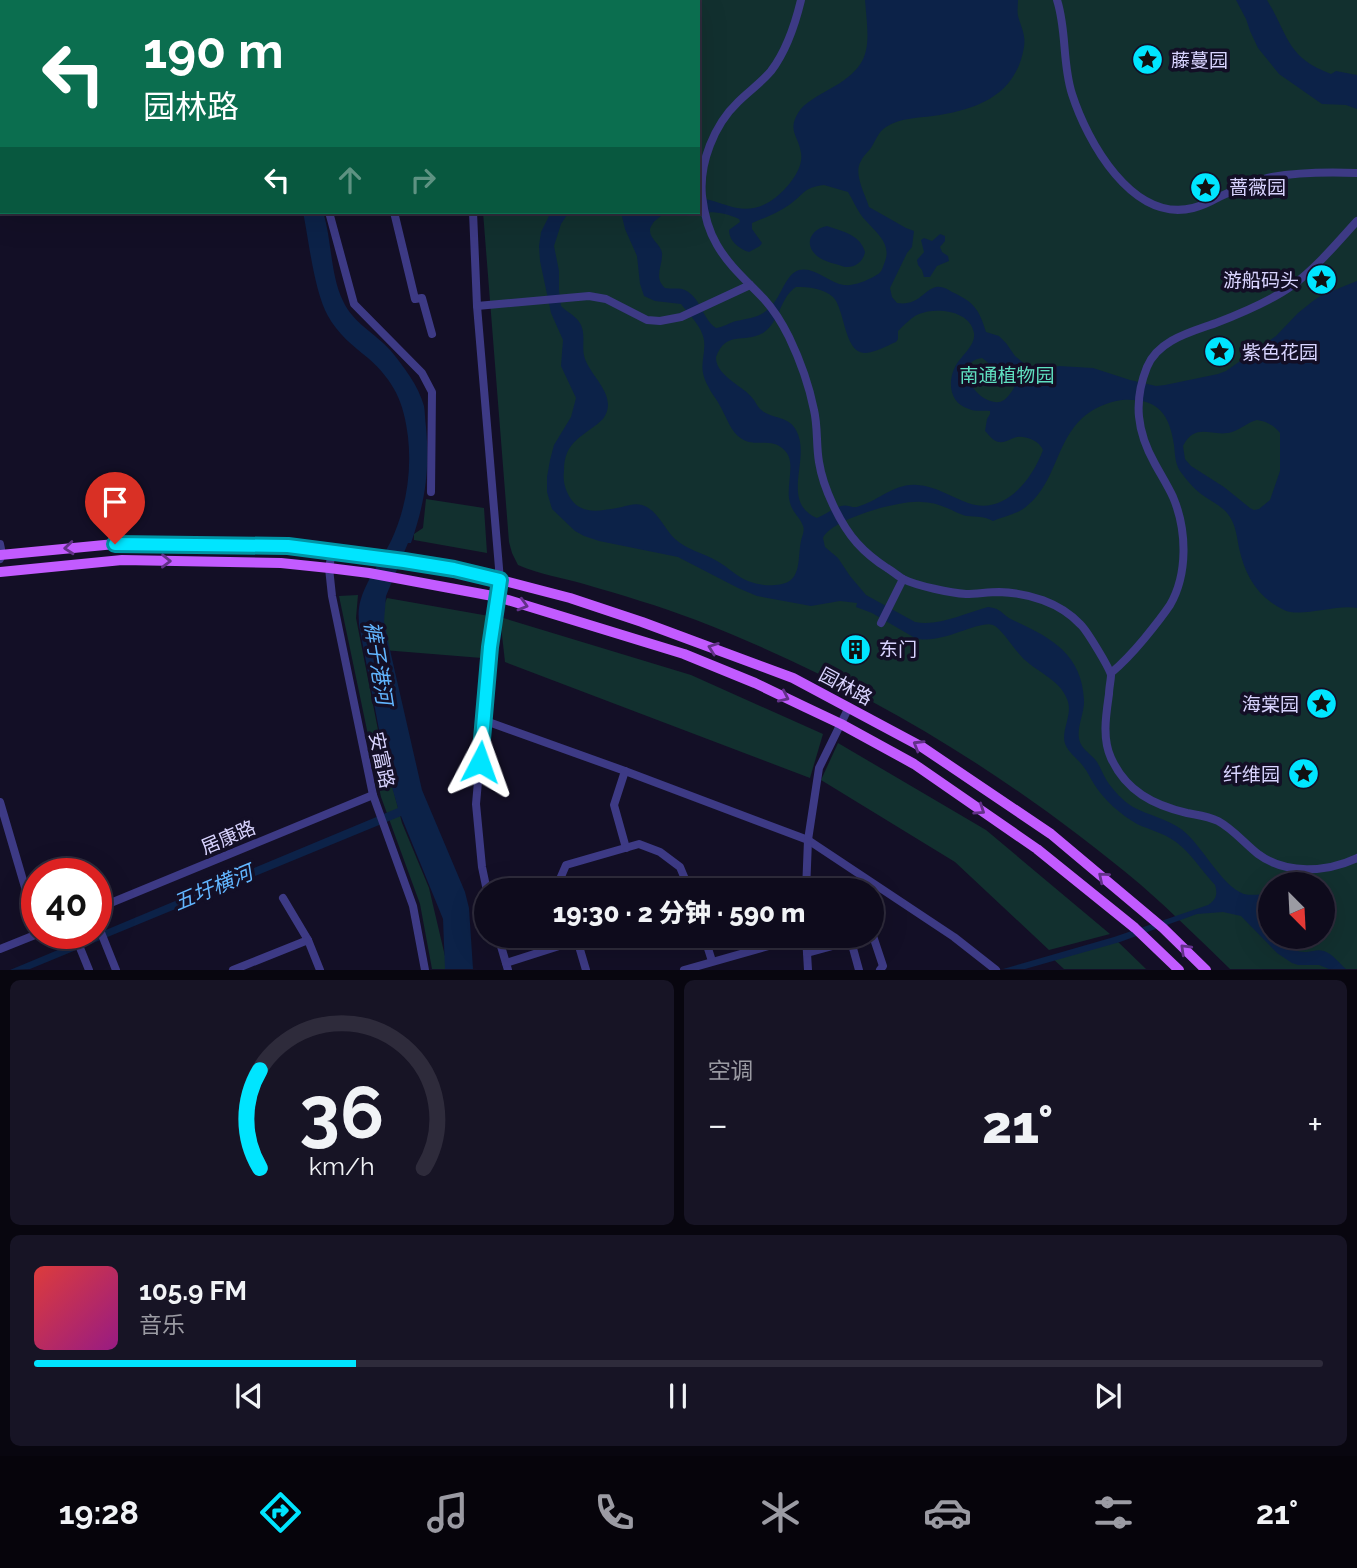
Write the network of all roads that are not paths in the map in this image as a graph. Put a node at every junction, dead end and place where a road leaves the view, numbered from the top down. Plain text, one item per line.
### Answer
1 (802, 0) edge
2 (1056, 0) edge
3 (1357, 173) edge
4 (330, 214) edge
5 (394, 214) edge
6 (473, 214) edge
7 (1357, 221) edge
8 (750, 285) junction
9 (477, 306) junction
10 (432, 334) dead end
11 (431, 492) dead end
12 (332, 552) junction
13 (1, 553) edge
14 (329, 568) junction
15 (0, 572) edge
16 (903, 579) junction
17 (500, 580) junction
18 (498, 597) junction
19 (882, 621) dead end
20 (861, 645) dead end
21 (853, 657) dead end
22 (1111, 673) junction
23 (849, 707) junction
24 (483, 720) junction
25 (841, 724) junction
26 (625, 771) junction
27 (373, 794) junction
28 (0, 802) edge
29 (808, 840) junction
30 (626, 848) junction
31 (1357, 858) edge
32 (21, 874) edge
33 (484, 878) edge
34 (560, 878) edge
35 (685, 878) edge
36 (807, 878) edge
37 (283, 898) dead end
38 (112, 902) edge
39 (21, 940) edge
40 (308, 940) junction
41 (502, 948) edge
42 (552, 948) edge
43 (580, 948) edge
44 (708, 948) edge
45 (760, 948) edge
46 (806, 948) edge
47 (823, 948) edge
48 (855, 948) edge
49 (877, 948) edge
50 (0, 949) edge
51 (81, 949) edge
52 (107, 949) edge
53 (807, 953) junction
54 (712, 961) junction
55 (507, 966) edge
56 (995, 968) edge
57 (89, 970) edge
58 (116, 970) edge
59 (233, 970) edge
60 (320, 970) edge
61 (425, 970) edge
62 (586, 970) edge
63 (684, 970) edge
64 (808, 970) edge
65 (859, 970) edge
66 (880, 970) edge
67 (1179, 970) edge
68 (1206, 970) edge

1 - 8 street
2 - 3 street
4 - 11 street
5 - 10 street
6 - 9 street
7 - 22 street
8 - 9 street
8 - 16 street
9 - 17 street
12 -> 13 main road, 园林路
12 - 14 street, 安富路
12 - 17 main road, 园林路
15 -> 14 main road, 园林路
14 - 18 main road, 园林路
14 - 27 street, 安富路
16 - 19 street
16 - 22 street
17 - 18 street
23 -> 17 main road, 园林路
18 - 24 street
18 -> 25 main road, 园林路
20 - 21 street
22 - 31 street
23 - 25 street
68 -> 23 main road, 园林路
24 - 26 street
24 - 33 street
25 - 29 street
25 -> 67 main road, 园林路
26 - 29 street
26 - 30 street
27 - 38 street, 居康路
27 - 61 street, 安富路
28 - 32 street
29 - 36 street
29 - 56 street
30 - 34 street
30 - 35 street
37 - 40 street
39 - 50 street
40 - 59 street
40 - 60 street
41 - 55 street
42 - 55 street
43 - 62 street
44 - 54 street
45 - 54 street
46 - 53 street
47 - 53 street
48 - 65 street
49 - 66 street
51 - 57 street
52 - 58 street
53 - 64 street
54 - 63 street

